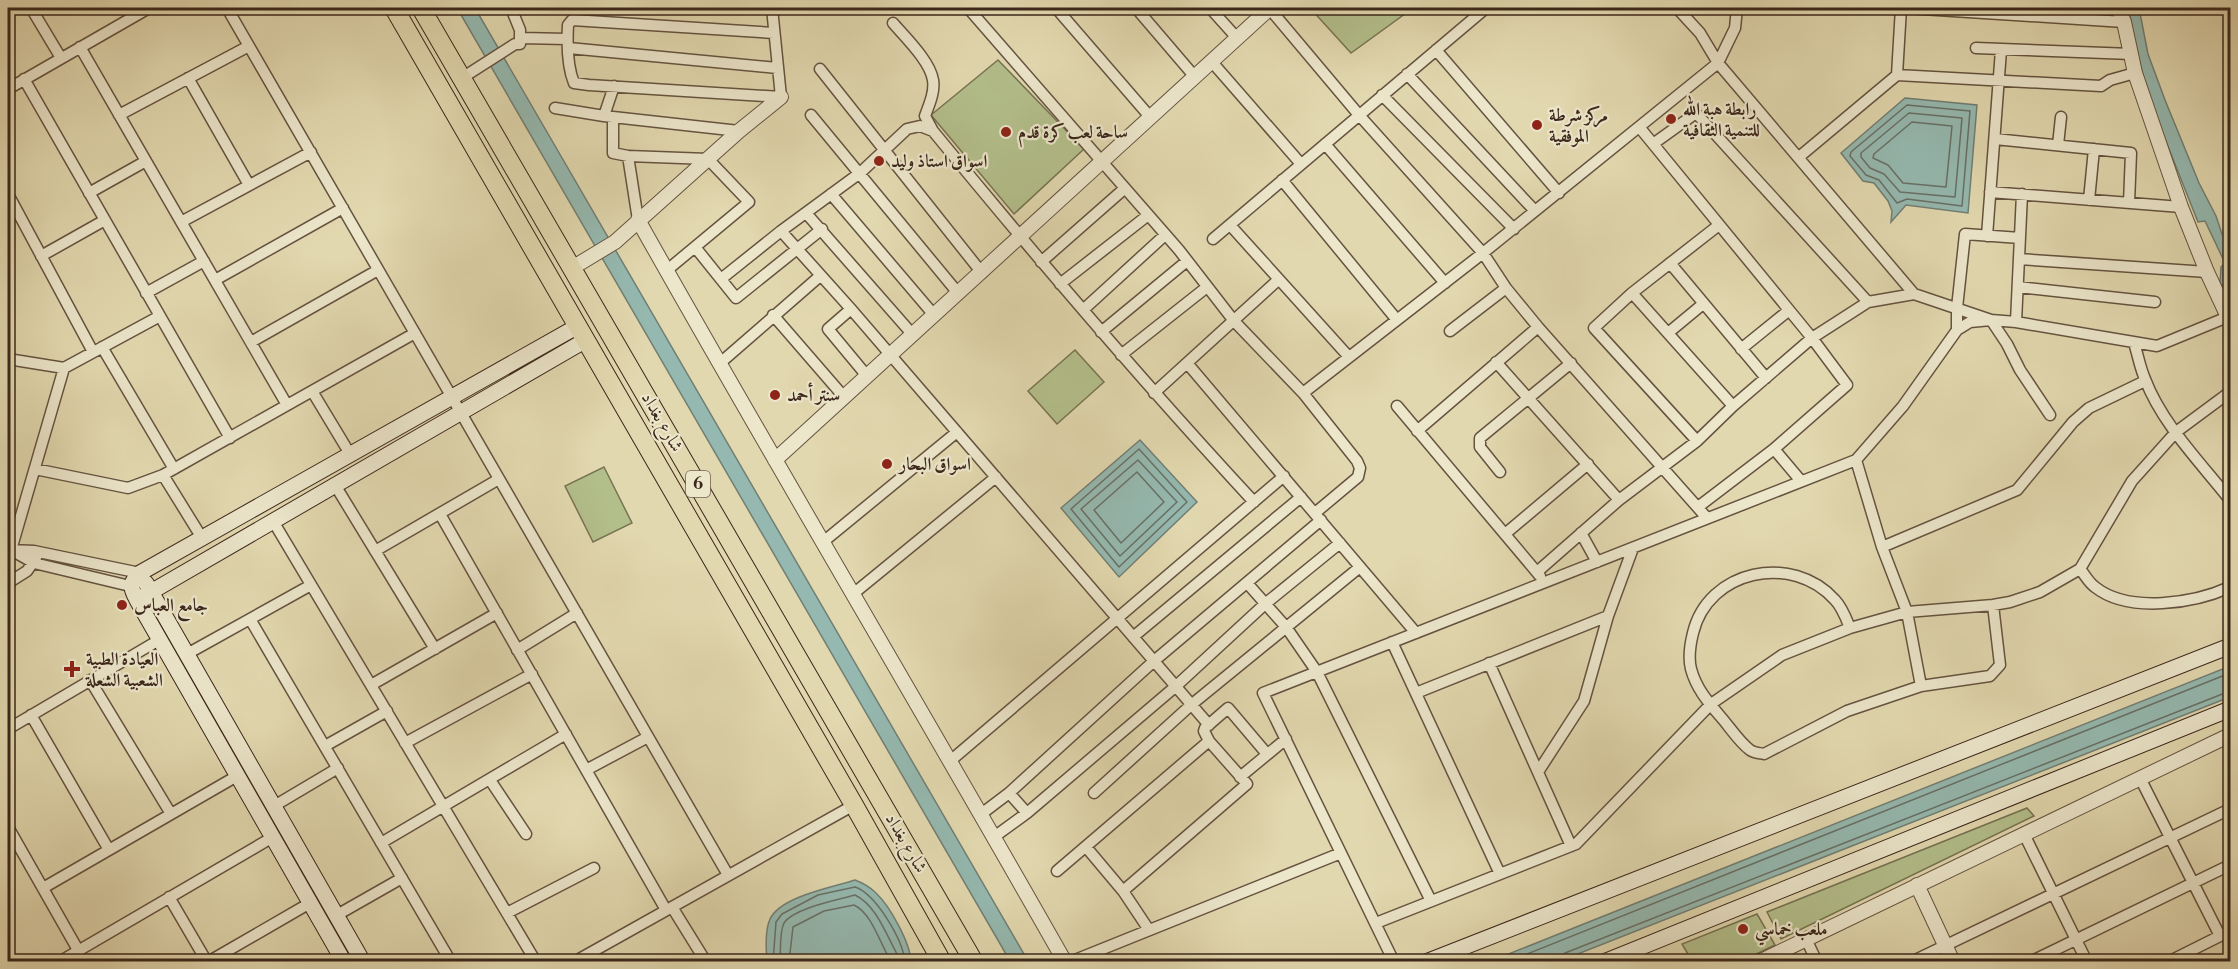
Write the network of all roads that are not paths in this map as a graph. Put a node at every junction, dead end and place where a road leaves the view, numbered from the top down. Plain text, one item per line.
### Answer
1 (31, 8) edge
2 (149, 8) edge
3 (227, 8) edge
4 (394, 8) edge
5 (421, 8) edge
6 (511, 8) edge
7 (772, 8) edge
8 (968, 8) edge
9 (1056, 8) edge
10 (1136, 8) edge
11 (1210, 8) edge
12 (1269, 8) edge
13 (1486, 8) edge
14 (1677, 8) edge
15 (1737, 8) edge
16 (1901, 8) edge
17 (1906, 8) edge
18 (2118, 8) edge
19 (893, 22) dead end
20 (2124, 22) junction
21 (774, 33) junction
22 (1237, 39) junction
23 (518, 41) junction
24 (568, 43) junction
25 (249, 46) junction
26 (80, 47) junction
27 (1976, 48) dead end
28 (1436, 50) junction
29 (2001, 50) junction
30 (2132, 54) junction
31 (61, 58) junction
32 (1212, 62) junction
33 (1718, 63) junction
34 (777, 68) junction
35 (820, 69) dead end
36 (2135, 73) junction
37 (1407, 74) junction
38 (468, 75) junction
39 (1897, 75) junction
40 (1195, 77) junction
41 (188, 78) junction
42 (24, 79) junction
43 (1999, 82) junction
44 (614, 86) junction
45 (8, 89) edge
46 (1382, 95) junction
47 (781, 97) junction
48 (555, 108) dead end
49 (119, 115) junction
50 (811, 115) dead end
51 (1359, 115) junction
52 (609, 117) junction
53 (2061, 117) dead end
54 (1151, 118) junction
55 (1640, 128) junction
56 (739, 131) junction
57 (933, 131) junction
58 (1995, 139) junction
59 (1325, 144) junction
60 (1653, 144) junction
61 (2058, 145) junction
62 (2094, 149) junction
63 (883, 150) junction
64 (310, 152) junction
65 (628, 156) junction
66 (1798, 157) junction
67 (708, 159) junction
68 (146, 161) junction
69 (1102, 163) junction
70 (1301, 164) junction
71 (860, 173) junction
72 (1282, 180) junction
73 (249, 185) junction
74 (1124, 189) junction
75 (1990, 192) junction
76 (1559, 193) junction
77 (8, 194) edge
78 (89, 194) junction
79 (831, 194) junction
80 (2022, 194) junction
81 (2089, 200) junction
82 (2129, 203) junction
83 (2181, 207) junction
84 (343, 208) junction
85 (1535, 212) junction
86 (806, 213) junction
87 (1148, 216) junction
88 (105, 220) junction
89 (638, 220) junction
90 (181, 222) junction
91 (1230, 225) junction
92 (1719, 225) junction
93 (822, 229) junction
94 (1514, 229) junction
95 (781, 231) junction
96 (1165, 236) junction
97 (1987, 236) junction
98 (1020, 237) junction
99 (2020, 238) junction
100 (1212, 239) dead end
101 (695, 247) junction
102 (797, 249) junction
103 (1483, 253) junction
104 (41, 256) junction
105 (2019, 259) junction
106 (204, 261) junction
107 (1187, 261) junction
108 (1041, 262) junction
109 (1670, 263) junction
110 (572, 268) junction
111 (378, 270) junction
112 (666, 270) junction
113 (2207, 272) junction
114 (982, 273) junction
115 (820, 276) junction
116 (721, 279) junction
117 (215, 280) junction
118 (1278, 280) junction
119 (1445, 283) junction
120 (1060, 284) junction
121 (1207, 287) junction
122 (2018, 287) junction
123 (1506, 288) junction
124 (146, 293) junction
125 (958, 293) junction
126 (1632, 293) junction
127 (1914, 294) junction
128 (1868, 302) junction
129 (2155, 302) dead end
130 (1703, 304) junction
131 (1957, 308) junction
132 (851, 309) junction
133 (1083, 310) junction
134 (1788, 311) junction
135 (773, 315) junction
136 (934, 315) junction
137 (160, 316) junction
138 (2230, 316) edge
139 (1397, 320) junction
140 (1991, 320) junction
141 (1234, 321) junction
142 (2016, 322) junction
143 (1538, 327) junction
144 (1957, 330) junction
145 (1450, 331) dead end
146 (1101, 332) junction
147 (415, 333) junction
148 (582, 333) junction
149 (1668, 333) junction
150 (913, 335) junction
151 (1812, 338) junction
152 (251, 342) junction
153 (2134, 343) junction
154 (1741, 349) junction
155 (97, 350) junction
156 (891, 355) junction
157 (1121, 355) junction
158 (1349, 357) junction
159 (8, 359) edge
160 (1496, 362) junction
161 (1187, 363) junction
162 (1571, 363) junction
163 (719, 364) junction
164 (64, 368) junction
165 (867, 376) junction
166 (1766, 378) junction
167 (2145, 381) junction
168 (312, 391) junction
169 (2230, 392) edge
170 (1154, 393) junction
171 (1302, 393) junction
172 (452, 397) junction
173 (844, 398) junction
174 (1529, 399) junction
175 (287, 405) junction
176 (1397, 406) dead end
177 (1733, 406) junction
178 (461, 412) junction
179 (2050, 415) dead end
180 (1417, 431) junction
181 (957, 432) junction
182 (2176, 432) junction
183 (230, 438) junction
184 (1697, 441) junction
185 (1774, 449) junction
186 (350, 454) junction
187 (775, 460) junction
188 (1856, 460) junction
189 (1588, 464) junction
190 (1663, 466) junction
191 (35, 469) junction
192 (174, 469) junction
193 (1500, 472) dead end
194 (164, 475) junction
195 (1284, 476) junction
196 (996, 477) junction
197 (499, 479) junction
198 (1801, 481) junction
199 (335, 485) junction
200 (1301, 497) junction
201 (1619, 500) junction
202 (2230, 500) edge
203 (1254, 502) junction
204 (1698, 507) junction
205 (440, 514) junction
206 (1318, 517) junction
207 (1707, 518) junction
208 (273, 521) junction
209 (1581, 533) junction
210 (1505, 534) junction
211 (202, 538) junction
212 (823, 542) junction
213 (1341, 543) junction
214 (1882, 547) junction
215 (1633, 548) junction
216 (9, 550) edge
217 (375, 551) junction
218 (39, 552) junction
219 (1597, 562) junction
220 (34, 563) junction
221 (1360, 567) junction
222 (2080, 569) junction
223 (1537, 572) junction
224 (140, 573) junction
225 (1545, 582) junction
226 (8, 583) edge
227 (1247, 583) junction
228 (311, 585) junction
229 (2230, 587) edge
230 (151, 592) junction
231 (133, 593) junction
232 (853, 594) junction
233 (1265, 604) junction
234 (1993, 605) junction
235 (1907, 612) junction
236 (497, 613) junction
237 (577, 613) junction
238 (1608, 616) junction
239 (250, 619) junction
240 (1117, 619) junction
241 (1286, 627) junction
242 (1850, 628) junction
243 (1416, 633) junction
244 (1134, 638) junction
245 (159, 640) junction
246 (1392, 642) junction
247 (2230, 646) edge
248 (435, 649) junction
249 (517, 650) junction
250 (187, 654) junction
251 (1154, 662) junction
252 (1489, 663) junction
253 (1317, 672) junction
254 (532, 674) junction
255 (90, 680) junction
256 (371, 685) junction
257 (1921, 686) junction
258 (1175, 687) junction
259 (1416, 693) junction
260 (1191, 705) junction
261 (1711, 705) junction
262 (2230, 709) edge
263 (387, 711) junction
264 (31, 715) junction
265 (1209, 725) junction
266 (8, 729) edge
267 (566, 734) junction
268 (2230, 735) edge
269 (648, 737) junction
270 (1286, 739) junction
271 (1209, 741) junction
272 (405, 743) junction
273 (325, 746) junction
274 (1267, 754) junction
275 (949, 762) junction
276 (338, 768) junction
277 (586, 770) junction
278 (1538, 772) junction
279 (237, 776) junction
280 (1240, 777) junction
281 (2140, 778) junction
282 (490, 780) junction
283 (1008, 793) junction
284 (1094, 793) dead end
285 (854, 805) junction
286 (274, 806) junction
287 (443, 806) junction
288 (2230, 809) edge
289 (1027, 813) junction
290 (171, 814) junction
291 (980, 815) junction
292 (8, 827) edge
293 (526, 834) dead end
294 (2024, 834) junction
295 (273, 837) junction
296 (994, 837) junction
297 (2171, 837) junction
298 (11, 843) edge
299 (381, 843) junction
300 (1571, 846) junction
301 (1086, 847) junction
302 (109, 850) junction
303 (1341, 853) junction
304 (2230, 865) edge
305 (594, 868) dead end
306 (1057, 871) dead end
307 (1500, 874) junction
308 (728, 875) junction
309 (402, 878) junction
310 (2193, 883) junction
311 (1917, 885) junction
312 (43, 888) junction
313 (1123, 891) junction
314 (2054, 893) junction
315 (169, 897) junction
316 (1431, 902) junction
317 (310, 903) junction
318 (669, 908) junction
319 (507, 913) junction
320 (337, 915) junction
321 (1376, 923) junction
322 (1149, 930) junction
323 (2225, 933) edge
324 (1806, 939) junction
325 (2076, 939) junction
326 (1945, 945) junction
327 (78, 950) junction
328 (59, 962) edge
329 (207, 962) edge
330 (344, 962) edge
331 (363, 962) edge
332 (451, 962) edge
333 (536, 962) edge
334 (574, 962) edge
335 (706, 962) edge
336 (942, 962) edge
337 (974, 962) edge
338 (1065, 962) edge
339 (1070, 962) edge
340 (1394, 962) edge
341 (1426, 962) edge
342 (1604, 962) edge
343 (1759, 962) edge
344 (1817, 962) edge
345 (1911, 962) edge
346 (1953, 962) edge
347 (2030, 962) edge
348 (2087, 962) edge
349 (2168, 962) edge

1 - 31 street
2 - 26 street
3 - 25 street
4 - 148 highway, شارع بغداد / 6
5 - 38 highway, شارع بغداد / 6
6 - 23 street
7 - 21 street
8 - 69 street
9 - 54 street
10 - 40 street
11 - 22 street
12 - 22 street
12 - 51 street
13 - 28 street
14 - 33 street
15 - 33 street
16 - 39 street
17 - 20 street
18 - 20 street
19 - 57 street
20 - 30 street
21 - 24 street
21 - 34 street
22 - 32 street
23 - 24 street
23 - 38 street
24 - 34 street
24 - 44 street
25 - 41 street
25 - 64 street
26 - 31 street
26 - 49 street
27 - 29 street
28 - 37 street
28 - 76 street
29 - 30 street
29 - 43 street
30 - 36 street
31 - 42 street
32 - 40 street
32 - 70 street
33 - 55 street
33 - 66 street
34 - 47 street
35 - 63 street
36 - 43 street
36 - 83 street
37 - 46 street
37 - 85 street
38 - 110 highway, شارع بغداد / 6
39 - 43 street
39 - 66 street
40 - 54 street
41 - 49 street
41 - 73 street
42 - 45 street
42 - 78 street
43 - 58 street
44 - 47 street
44 - 52 street
46 - 51 street
46 - 94 street
47 - 56 street
48 - 52 street
49 - 68 street
50 - 71 street
51 - 59 street
51 - 103 street
52 - 56 street
52 - 65 street
53 - 61 street
54 - 69 street
55 - 60 street
55 - 76 street
56 - 67 street
57 - 63 street
57 - 98 street
58 - 61 street
58 - 75 street
59 - 70 street
59 - 119 street
60 - 92 street
60 - 128 street
61 - 62 street
62 - 81 street
62 - 82 street
63 - 71 street
63 - 114 street
64 - 73 street
64 - 84 street
65 - 67 street
65 - 89 street
66 - 127 street
67 - 89 street
67 - 101 street
68 - 78 street
68 - 90 street
69 - 74 street
69 - 98 street
70 - 72 street
71 - 79 street
71 - 125 street
72 - 91 street
72 - 139 street
73 - 90 street
74 - 87 street
74 - 108 street
75 - 80 street
75 - 97 street
76 - 85 street
77 - 104 street
78 - 88 street
79 - 86 street
79 - 136 street
80 - 81 street
80 - 99 street
81 - 82 street
82 - 83 street
83 - 113 street
84 - 111 street
84 - 117 street
85 - 94 street
86 - 93 street
86 - 95 street
87 - 96 street
87 - 120 street
88 - 104 street
88 - 124 street
89 - 110 street
89 - 112 street
90 - 106 street
91 - 100 street
91 - 118 street
92 - 109 street
92 - 134 street
93 - 102 street
93 - 150 street
94 - 103 street
95 - 102 street
95 - 116 street
96 - 107 street
96 - 133 street
97 - 99 street
97 - 131 street
98 - 108 street
98 - 114 street
99 - 105 street
101 - 112 street
101 - 116 street
102 - 115 street
102 - 116 street
103 - 119 street
103 - 123 street
104 - 155 street
105 - 113 street
105 - 122 street
106 - 117 street
106 - 124 street
107 - 121 street
107 - 146 street
108 - 120 street
109 - 126 street
109 - 130 street
110 - 337 highway, شارع بغداد / 6
111 - 147 street
111 - 152 street
112 - 163 street
113 - 138 street
114 - 125 street
115 - 132 street
115 - 135 street
117 - 152 street
118 - 141 street
118 - 158 street
119 - 139 street
120 - 133 street
121 - 141 street
121 - 157 street
122 - 129 street
122 - 142 street
123 - 143 street
123 - 145 street
124 - 137 street
125 - 136 street
126 - 149 street
126 - 184 street
127 - 128 street
127 - 131 street
128 - 151 street
130 - 149 street
130 - 154 street
131 - 140 street
131 - 144 street
132 - 156 street
132 - 165 street
133 - 146 street
134 - 151 street
134 - 154 street
135 - 163 street
135 - 173 street
136 - 150 street
137 - 155 street
137 - 183 street
138 - 153 street
139 - 158 street
140 - 142 street
140 - 144 street
140 - 179 street
141 - 161 street
141 - 171 street
142 - 153 street
143 - 160 street
143 - 162 street
144 - 188 street
146 - 157 street
147 - 168 street
147 - 172 street
148 - 172 main road
148 - 178 main road
148 - 285 highway, شارع بغداد / 6
149 - 177 street
150 - 156 street
151 - 166 street
151 - 185 street
152 - 175 street
153 - 167 street
154 - 166 street
155 - 164 street
155 - 192 street
156 - 165 street
156 - 181 street
157 - 170 street
158 - 171 street
159 - 164 street
160 - 174 street
160 - 180 street
161 - 170 street
161 - 195 street
162 - 174 street
162 - 190 street
163 - 187 street
164 - 191 street
165 - 173 street
166 - 177 street
167 - 182 street
167 - 214 street
168 - 175 street
168 - 186 street
169 - 182 street
170 - 203 street
171 - 206 street
172 - 178 street
172 - 186 main road
173 - 187 street
174 - 189 street
174 - 193 street
175 - 183 street
176 - 180 street
177 - 184 street
178 - 197 street
178 - 199 main road
180 - 210 street
181 - 196 street
181 - 212 street
182 - 202 street
182 - 222 street
183 - 192 street
184 - 190 street
185 - 198 street
185 - 204 street
186 - 211 main road
187 - 212 street
188 - 198 street
188 - 214 street
189 - 201 street
189 - 210 street
190 - 201 street
190 - 204 street
191 - 194 street
191 - 216 street
192 - 194 street
194 - 211 street
195 - 200 street
195 - 203 street
196 - 232 street
196 - 240 street
197 - 205 street
197 - 237 street
198 - 207 street
199 - 208 main road
199 - 217 street
200 - 206 street
200 - 244 street
201 - 209 street
203 - 240 street
204 - 207 street
205 - 217 street
205 - 236 street
206 - 213 street
206 - 227 street
207 - 215 street
208 - 228 street
208 - 230 main road
209 - 219 street
209 - 223 street
210 - 223 street
211 - 224 main road
212 - 232 street
213 - 221 street
213 - 233 street
214 - 235 street
215 - 219 street
215 - 238 street
216 - 218 street
216 - 220 street
217 - 248 street
218 - 220 street
218 - 224 street
219 - 225 street
220 - 226 street
220 - 231 street
221 - 241 street
221 - 243 street
222 - 229 street
222 - 234 street
223 - 225 street
224 - 230 main road
224 - 231 main road
225 - 243 street
227 - 233 street
227 - 251 street
228 - 239 street
228 - 256 street
230 - 231 main road
230 - 250 main road
231 - 245 main road
232 - 275 street
233 - 241 street
233 - 258 street
234 - 235 street
234 - 257 street
235 - 242 street
235 - 257 street
236 - 248 street
236 - 249 street
237 - 249 street
237 - 269 street
238 - 252 street
238 - 278 street
239 - 250 street
239 - 273 street
240 - 244 street
240 - 275 street
241 - 253 street
241 - 260 street
242 - 261 street
242 - 261 street
243 - 246 street
244 - 251 street
245 - 255 street
245 - 279 main road
246 - 253 street
246 - 259 street
247 - 341 main road
248 - 256 street
249 - 254 street
250 - 286 main road
251 - 258 street
251 - 283 street
252 - 259 street
252 - 278 street
253 - 270 street
253 - 316 street
254 - 267 street
254 - 272 street
255 - 264 street
255 - 290 street
256 - 263 street
257 - 261 street
258 - 260 street
258 - 289 street
259 - 307 street
260 - 265 street
260 - 284 street
261 - 300 street
262 - 342 main road
263 - 272 street
263 - 273 street
264 - 266 street
264 - 302 street
265 - 271 street
265 - 274 street
267 - 277 street
267 - 282 street
268 - 281 street
269 - 277 street
269 - 308 street
270 - 274 street
270 - 303 street
271 - 280 street
271 - 301 street
272 - 287 street
273 - 276 street
274 - 280 street
275 - 291 street
276 - 286 street
276 - 299 street
277 - 318 street
278 - 300 street
279 - 290 street
279 - 295 main road
280 - 313 street
281 - 294 street
281 - 297 street
282 - 287 street
282 - 293 street
283 - 289 street
283 - 291 street
285 - 308 street
285 - 336 highway, شارع بغداد / 6
286 - 320 main road
287 - 299 street
287 - 319 street
288 - 297 street
289 - 296 street
290 - 302 street
291 - 296 street
292 - 298 street
294 - 311 street
294 - 314 street
295 - 315 street
295 - 317 main road
296 - 338 street
297 - 310 street
297 - 314 street
298 - 312 street
299 - 309 street
300 - 307 street
301 - 306 street
301 - 313 street
302 - 312 street
303 - 321 street
303 - 322 street
304 - 310 street
305 - 319 street
307 - 316 street
308 - 318 street
309 - 320 street
309 - 332 street
310 - 323 street
310 - 325 street
311 - 324 street
311 - 326 street
312 - 327 street
313 - 322 street
314 - 325 street
314 - 326 street
315 - 327 street
315 - 329 street
316 - 321 street
317 - 329 street
317 - 330 main road
318 - 334 street
318 - 335 street
319 - 333 street
320 - 331 main road
321 - 340 street
322 - 339 street
323 - 349 street
324 - 343 street
324 - 344 street
325 - 347 street
325 - 348 street
326 - 345 street
326 - 346 street
327 - 328 street

